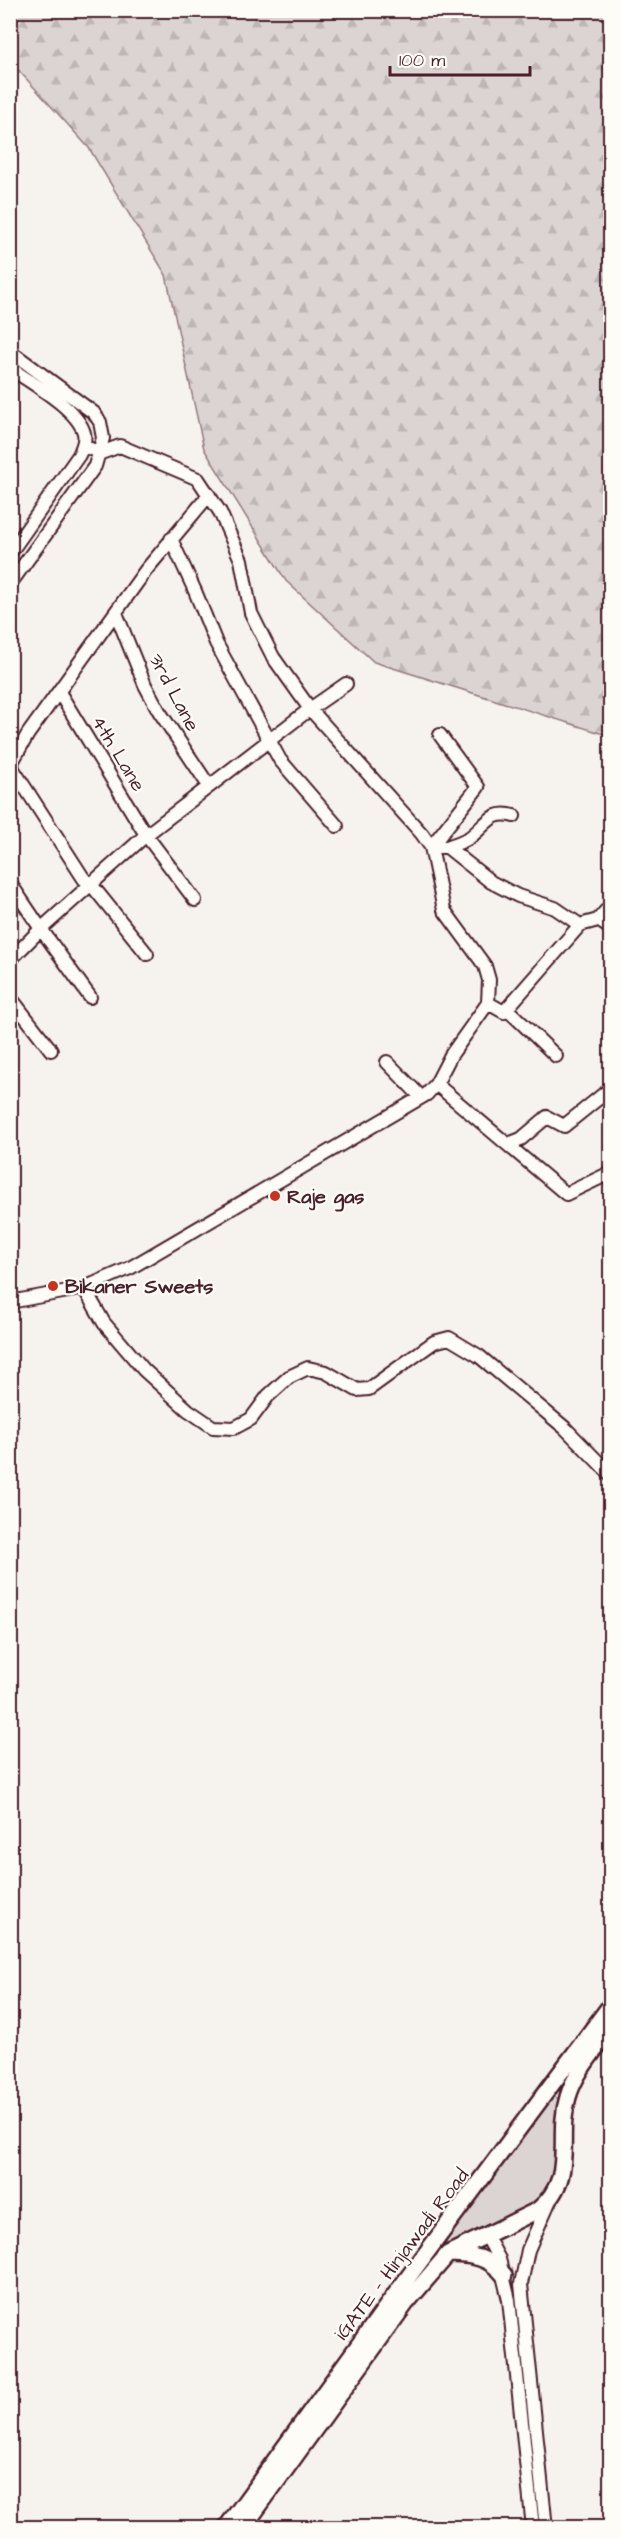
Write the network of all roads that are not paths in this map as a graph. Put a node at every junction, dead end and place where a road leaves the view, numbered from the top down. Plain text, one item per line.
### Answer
1 (10, 351) edge
2 (10, 368) edge
3 (83, 446) junction
4 (100, 453) junction
5 (208, 495) junction
6 (171, 539) junction
7 (10, 553) edge
8 (10, 584) edge
9 (116, 613) junction
10 (346, 684) dead end
11 (59, 692) junction
12 (310, 709) junction
13 (440, 735) dead end
14 (269, 740) junction
15 (14, 756) edge
16 (209, 786) junction
17 (514, 816) dead end
18 (337, 826) dead end
19 (146, 835) junction
20 (431, 847) junction
21 (447, 847) junction
22 (10, 883) edge
23 (90, 883) junction
24 (195, 900) dead end
25 (610, 906) edge
26 (598, 920) junction
27 (580, 925) junction
28 (610, 928) edge
29 (41, 929) junction
30 (147, 954) dead end
31 (10, 960) edge
32 (10, 997) edge
33 (90, 997) dead end
34 (488, 1003) junction
35 (507, 1009) junction
36 (51, 1050) dead end
37 (556, 1056) dead end
38 (387, 1062) dead end
39 (436, 1084) junction
40 (610, 1089) edge
41 (421, 1097) junction
42 (508, 1144) junction
43 (610, 1173) edge
44 (84, 1288) junction
45 (10, 1302) edge
46 (610, 1474) edge
47 (610, 2006) edge
48 (610, 2029) edge
49 (553, 2085) junction
50 (568, 2096) junction
51 (549, 2200) junction
52 (486, 2235) junction
53 (448, 2254) junction
54 (504, 2275) junction
55 (298, 2441) junction
56 (226, 2528) edge
57 (243, 2528) edge
58 (533, 2528) edge
59 (546, 2528) edge

1 - 4 street
2 - 3 street
3 - 4 street
3 - 7 street
4 - 5 street
4 - 8 street
5 - 6 street
5 - 12 street
6 - 9 street
6 - 14 street
9 - 11 street
9 - 16 street, 3rd Lane
10 - 12 street
11 - 15 street
11 - 19 street, 4th Lane
12 - 14 street
12 - 20 street
13 - 20 street
14 - 16 street
14 - 18 street
15 - 23 street
16 - 19 street
17 - 21 street
19 - 23 street
19 - 24 street, 4th Lane
20 - 21 street
20 - 34 street
21 - 27 street
22 - 29 street
23 - 29 street
23 - 30 street
25 - 26 street
26 - 27 street
26 - 28 street
27 - 35 street
29 - 31 street
29 - 33 street
32 - 36 street
34 - 35 street
34 - 39 street
35 - 37 street
38 - 41 street
39 - 41 street
39 - 42 street
40 - 42 street
41 - 44 street
42 - 43 street
44 - 45 street
44 - 46 street
47 - 49 main road, iGATE - Hinjawadi Road
48 - 50 main road, iGATE - Hinjawadi Road
49 - 50 main road
49 - 55 main road, iGATE - Hinjawadi Road
50 - 51 main road, iGATE - Hinjawadi Road
51 - 52 main road, iGATE - Hinjawadi Road
51 - 59 street
52 - 53 main road, iGATE - Hinjawadi Road
52 - 54 street
53 - 54 main road
53 - 55 main road, iGATE - Hinjawadi Road
54 - 58 street
55 - 56 main road, iGATE - Hinjawadi Road
55 - 57 main road, iGATE - Hinjawadi Road

